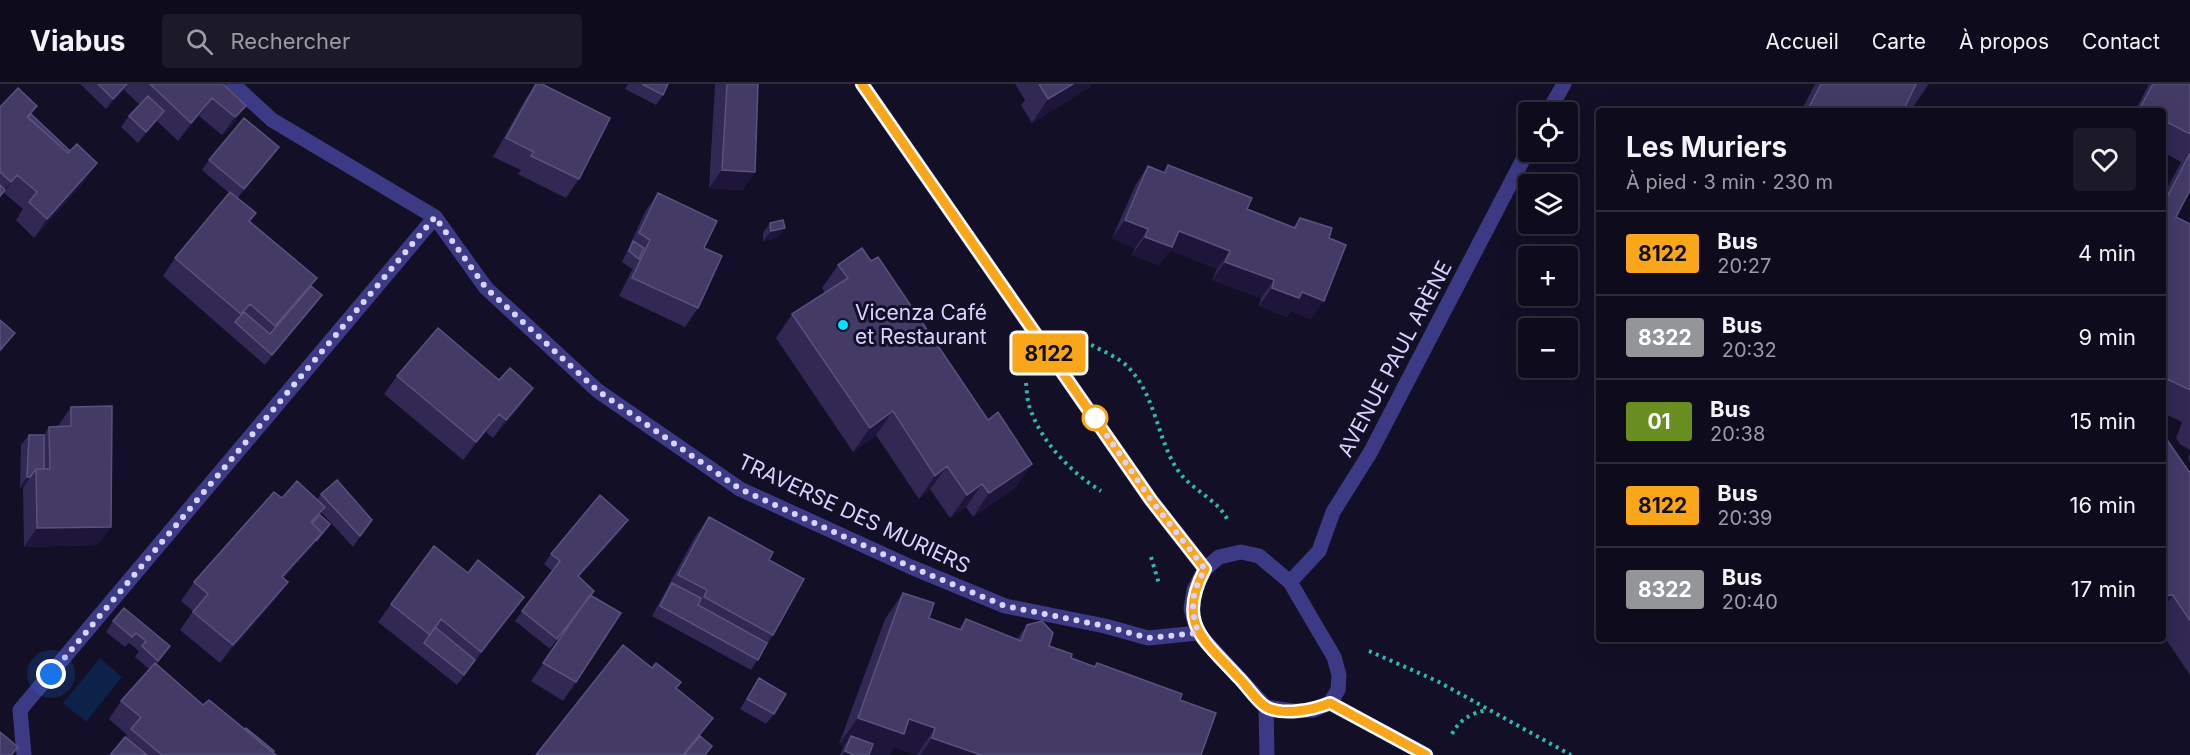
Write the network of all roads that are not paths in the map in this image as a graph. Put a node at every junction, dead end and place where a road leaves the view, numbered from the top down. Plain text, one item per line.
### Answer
1 (233, 84) edge
2 (862, 84) edge
3 (1564, 84) edge
4 (1554, 102) edge
5 (1522, 162) edge
6 (435, 217) junction
7 (1205, 569) junction
8 (1290, 582) junction
9 (1198, 633) junction
10 (1330, 703) junction
11 (1266, 707) junction
12 (24, 755) edge
13 (1267, 755) edge
14 (1426, 755) edge

1 - 6 street, TRAVERSE DES MURIERS
2 - 7 street
3 - 4 street
5 - 8 street, AVENUE PAUL ARÈNE
6 - 9 street, TRAVERSE DES MURIERS
6 - 12 street
7 - 8 street
7 - 9 street
8 - 10 street
9 - 11 street
10 - 11 street
10 - 14 street
11 - 13 street

